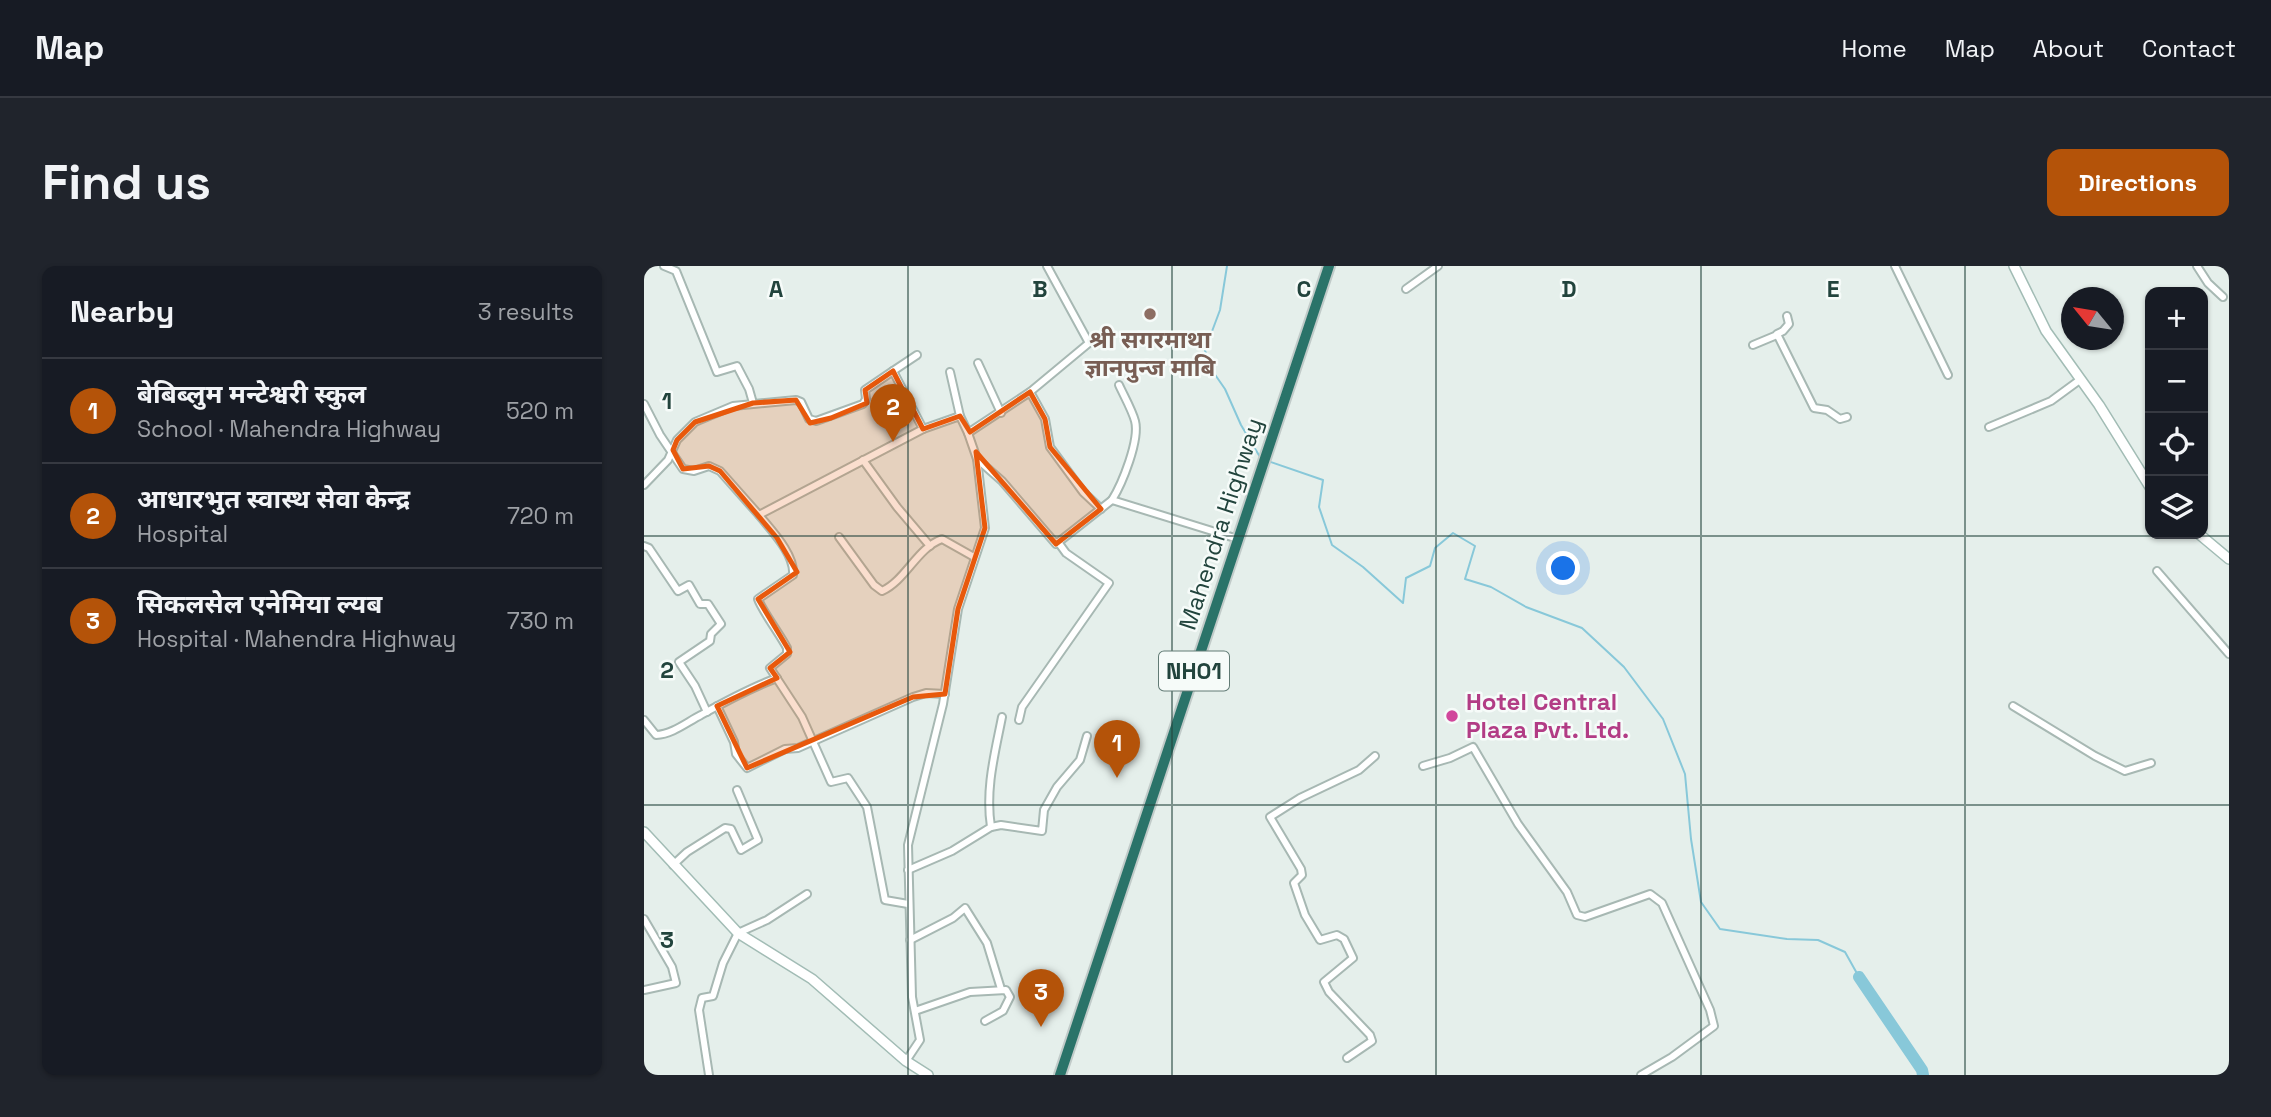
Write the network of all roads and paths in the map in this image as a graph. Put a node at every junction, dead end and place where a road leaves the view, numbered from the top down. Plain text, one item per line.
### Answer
1 (664, 266) edge
2 (1047, 266) edge
3 (1329, 266) edge
4 (1438, 266) edge
5 (1895, 266) edge
6 (2014, 266) edge
7 (2197, 266) edge
8 (1406, 289) dead end
9 (2223, 297) dead end
10 (1787, 316) dead end
11 (1777, 335) junction
12 (1753, 345) dead end
13 (917, 355) dead end
14 (978, 363) dead end
15 (893, 371) junction
16 (950, 372) dead end
17 (1948, 375) dead end
18 (2081, 379) junction
19 (1119, 386) dead end
20 (1030, 392) junction
21 (753, 403) junction
22 (644, 404) edge
23 (1001, 413) junction
24 (960, 416) junction
25 (1847, 416) dead end
26 (1989, 427) dead end
27 (923, 429) junction
28 (968, 433) junction
29 (673, 450) junction
30 (977, 459) junction
31 (863, 460) junction
32 (2145, 479) edge
33 (644, 485) edge
34 (1112, 500) junction
35 (1101, 509) junction
36 (759, 515) junction
37 (839, 537) dead end
38 (1238, 539) junction
39 (2205, 539) edge
40 (1058, 542) junction
41 (644, 546) edge
42 (930, 546) junction
43 (974, 557) junction
44 (2229, 559) edge
45 (2157, 571) dead end
46 (2229, 654) edge
47 (777, 678) junction
48 (944, 694) junction
49 (717, 706) junction
50 (2013, 706) dead end
51 (707, 712) junction
52 (1002, 717) dead end
53 (644, 720) edge
54 (1019, 720) dead end
55 (1087, 736) dead end
56 (811, 742) junction
57 (1375, 756) dead end
58 (2151, 763) dead end
59 (1423, 766) dead end
60 (737, 790) dead end
61 (991, 827) junction
62 (644, 832) edge
63 (673, 865) junction
64 (908, 870) junction
65 (807, 894) dead end
66 (908, 904) junction
67 (644, 919) edge
68 (738, 933) junction
69 (910, 940) junction
70 (1001, 989) junction
71 (644, 990) edge
72 (915, 1011) junction
73 (985, 1021) dead end
74 (1347, 1058) dead end
75 (906, 1061) junction
76 (709, 1075) edge
77 (928, 1075) edge
78 (1060, 1075) edge
79 (1640, 1075) edge

1 - 21 street
2 - 20 street
3 - 38 highway, Mahendra Highway / NH01
4 - 8 street
5 - 17 street
6 - 18 street
7 - 9 street
10 - 11 street
11 - 12 street
11 - 25 street
13 - 15 street
14 - 23 street
15 - 21 street
15 - 27 street
16 - 24 street
18 - 26 street
18 - 32 street
19 - 34 street
20 - 23 street
20 - 35 street
21 - 29 street
22 - 29 street
23 - 28 street
24 - 27 street
24 - 28 street
27 - 31 street
28 - 30 street
29 - 33 street
29 - 36 street
30 - 40 street
30 - 43 street
31 - 36 street
31 - 42 street
34 - 35 street
34 - 38 street
35 - 40 street
36 - 47 street
37 - 42 street
38 - 78 highway, Mahendra Highway / NH01
39 - 44 street
40 - 54 street
41 - 51 street
42 - 43 street
43 - 48 street
45 - 46 street
47 - 49 street
47 - 56 street
48 - 56 street
48 - 64 street
49 - 51 street
49 - 56 street
50 - 58 street
51 - 53 street
52 - 61 street
55 - 61 street
56 - 66 street
57 - 74 street
59 - 79 street
60 - 63 street
61 - 64 street
62 - 63 street
63 - 68 street
64 - 66 street
65 - 68 street
66 - 69 street
67 - 71 street
68 - 75 street
68 - 76 street
69 - 70 street
69 - 72 street
70 - 72 street
70 - 73 street
72 - 75 street
75 - 77 street

